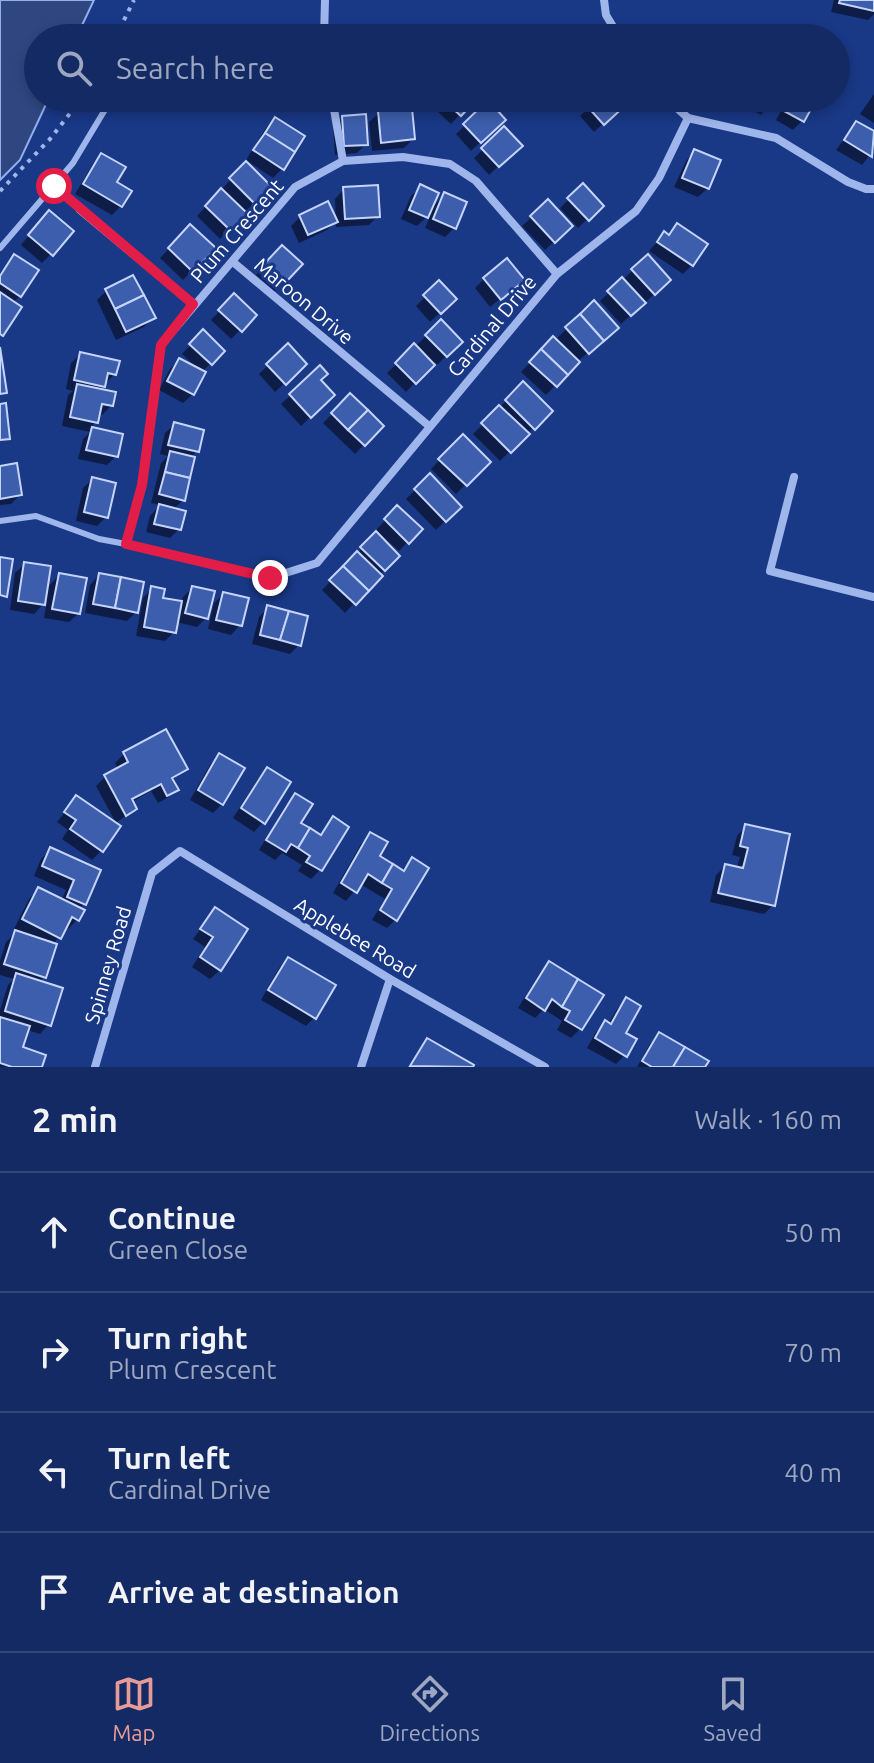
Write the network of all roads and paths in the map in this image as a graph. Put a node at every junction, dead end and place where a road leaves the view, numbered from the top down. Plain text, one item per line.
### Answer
1 (134, 0) edge
2 (325, 0) edge
3 (604, 0) edge
4 (122, 24) edge
5 (324, 24) edge
6 (611, 24) edge
7 (71, 112) edge
8 (104, 112) edge
9 (334, 112) edge
10 (681, 112) edge
11 (688, 118) junction
12 (343, 161) junction
13 (54, 186) junction
14 (874, 189) edge
15 (0, 191) edge
16 (80, 210) joint
17 (0, 248) edge
18 (233, 262) junction
19 (557, 274) junction
20 (193, 304) junction
21 (429, 426) junction
22 (794, 477) dead end
23 (0, 521) edge
24 (126, 544) junction
25 (874, 597) edge
26 (152, 873) joint
27 (390, 979) junction
28 (95, 1067) edge
29 (361, 1067) edge
30 (545, 1067) edge

1 - 4 path
2 - 5 street
3 - 6 street
7 - 15 path
8 - 13 lane
9 - 12 street
10 - 11 street
11 - 14 street
11 - 19 street, Cardinal Drive
12 - 18 street, Plum Crescent
12 - 19 street, Plum Crescent
13 - 16 lane
13 - 17 lane
16 - 20 street
18 - 20 street, Plum Crescent
18 - 21 street, Maroon Drive
19 - 21 street, Cardinal Drive
20 - 24 street, Plum Crescent
21 - 24 street, Cardinal Drive
22 - 25 street
23 - 24 lane
26 - 27 street, Applebee Road
26 - 28 street, Spinney Road
27 - 29 street
27 - 30 street, Applebee Road

